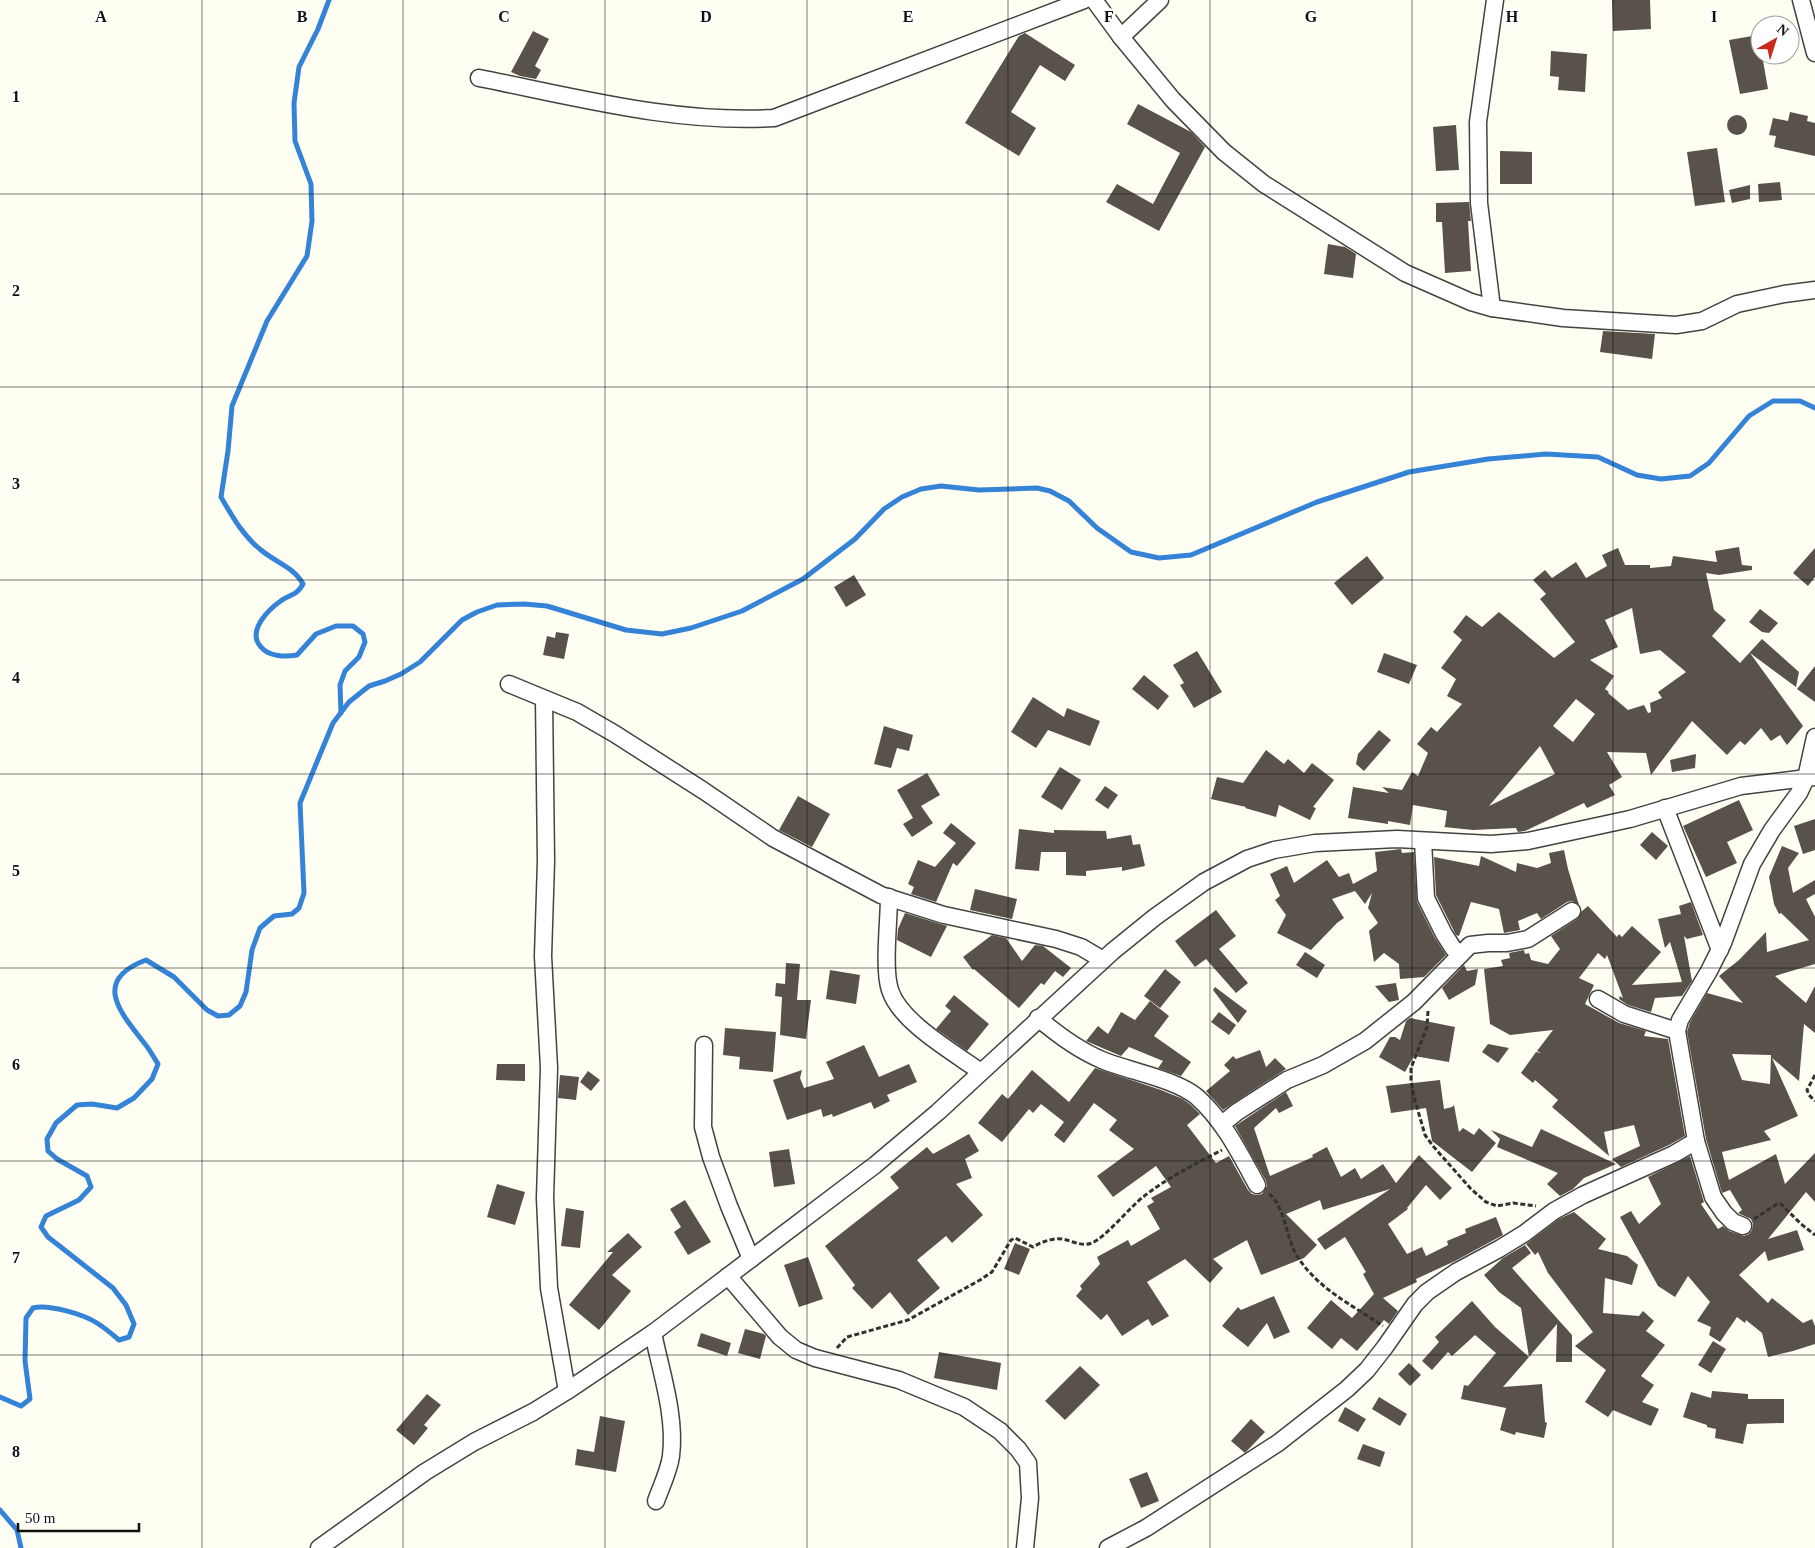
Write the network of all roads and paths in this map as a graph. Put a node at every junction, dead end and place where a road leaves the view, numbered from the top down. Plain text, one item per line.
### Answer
1 (1084, 0) edge
2 (1094, 0) edge
3 (1160, 0) edge
4 (1495, 0) edge
5 (1801, 0) edge
6 (1121, 37) junction
7 (1815, 54) edge
8 (479, 78) dead end
9 (1815, 290) edge
10 (1492, 308) junction
11 (509, 684) dead end
12 (544, 699) junction
13 (1815, 737) edge
14 (1810, 778) edge
15 (1664, 808) junction
16 (1423, 841) junction
17 (890, 898) junction
18 (1572, 911) dead end
19 (1720, 950) junction
20 (1460, 954) junction
21 (1103, 960) junction
22 (1429, 988) junction
23 (1598, 999) dead end
24 (1038, 1018) junction
25 (1677, 1031) junction
26 (704, 1045) dead end
27 (981, 1072) junction
28 (1815, 1075) edge
29 (1815, 1101) edge
30 (1222, 1124) junction
31 (1696, 1141) junction
32 (1233, 1143) junction
33 (1257, 1185) joint
34 (1554, 1211) junction
35 (1743, 1226) joint
36 (1815, 1235) edge
37 (751, 1259) junction
38 (728, 1276) junction
39 (653, 1333) junction
40 (1394, 1334) junction
41 (831, 1362) junction
42 (567, 1391) junction
43 (656, 1501) dead end
44 (319, 1548) edge
45 (1025, 1548) edge
46 (1108, 1548) edge

1 - 8 street
2 - 6 street
3 - 6 street
4 - 10 street
5 - 7 street
6 - 10 street
9 - 10 street
11 - 12 street
12 - 17 street
12 - 42 street
13 - 14 street
14 - 15 street
14 - 19 street
15 - 16 street
15 - 19 street
16 - 20 street
16 - 21 street
17 - 21 street
17 - 27 street
18 - 20 street
19 - 25 street
20 - 22 street
21 - 24 street
22 - 30 street
22 - 34 path
23 - 25 street
24 - 27 street
24 - 30 street
25 - 31 street
26 - 37 street
27 - 37 street
28 - 29 path
30 - 32 street
31 - 34 street
31 - 35 street
32 - 33 street
32 - 41 path
33 - 40 path
34 - 40 street
35 - 36 path
37 - 38 street
38 - 39 street
38 - 41 street
39 - 42 street
39 - 43 street
40 - 46 street
41 - 45 street
42 - 44 street

